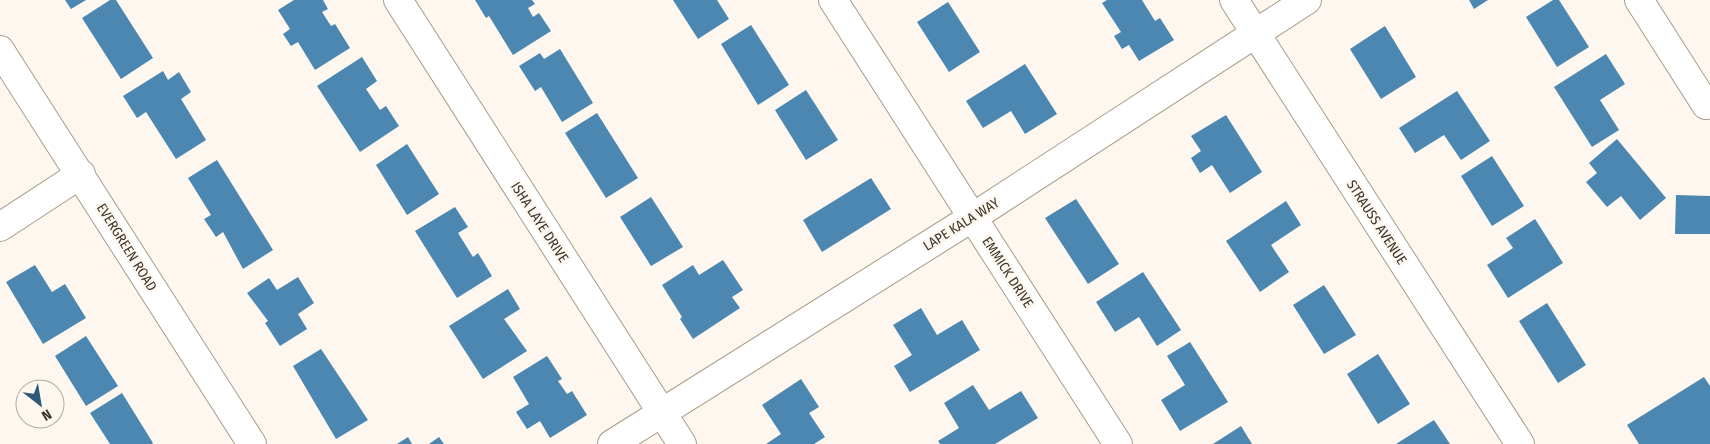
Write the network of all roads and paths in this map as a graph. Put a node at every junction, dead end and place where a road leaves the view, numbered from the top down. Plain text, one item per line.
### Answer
1 (398, 0) edge
2 (833, 0) edge
3 (1234, 0) edge
4 (1307, 0) edge
5 (1639, 0) edge
6 (1254, 33) junction
7 (0, 50) edge
8 (1706, 105) dead end
9 (81, 174) junction
10 (973, 217) junction
11 (0, 226) edge
12 (662, 412) junction
13 (252, 444) edge
14 (612, 444) edge
15 (682, 444) edge
16 (1118, 444) edge
17 (1520, 444) edge

1 - 12 street, ISHA LAYE DRIVE
2 - 10 street, EMMICK DRIVE
3 - 6 street, STRAUSS AVENUE
4 - 6 street, LAPE KALA WAY
5 - 8 street
6 - 10 street, LAPE KALA WAY
6 - 17 street, STRAUSS AVENUE
7 - 9 street, EVERGREEN ROAD
9 - 11 street
9 - 13 street, EVERGREEN ROAD
10 - 12 street, LAPE KALA WAY
10 - 16 street, EMMICK DRIVE
12 - 14 street, LAPE KALA WAY
12 - 15 street, ISHA LAYE DRIVE

